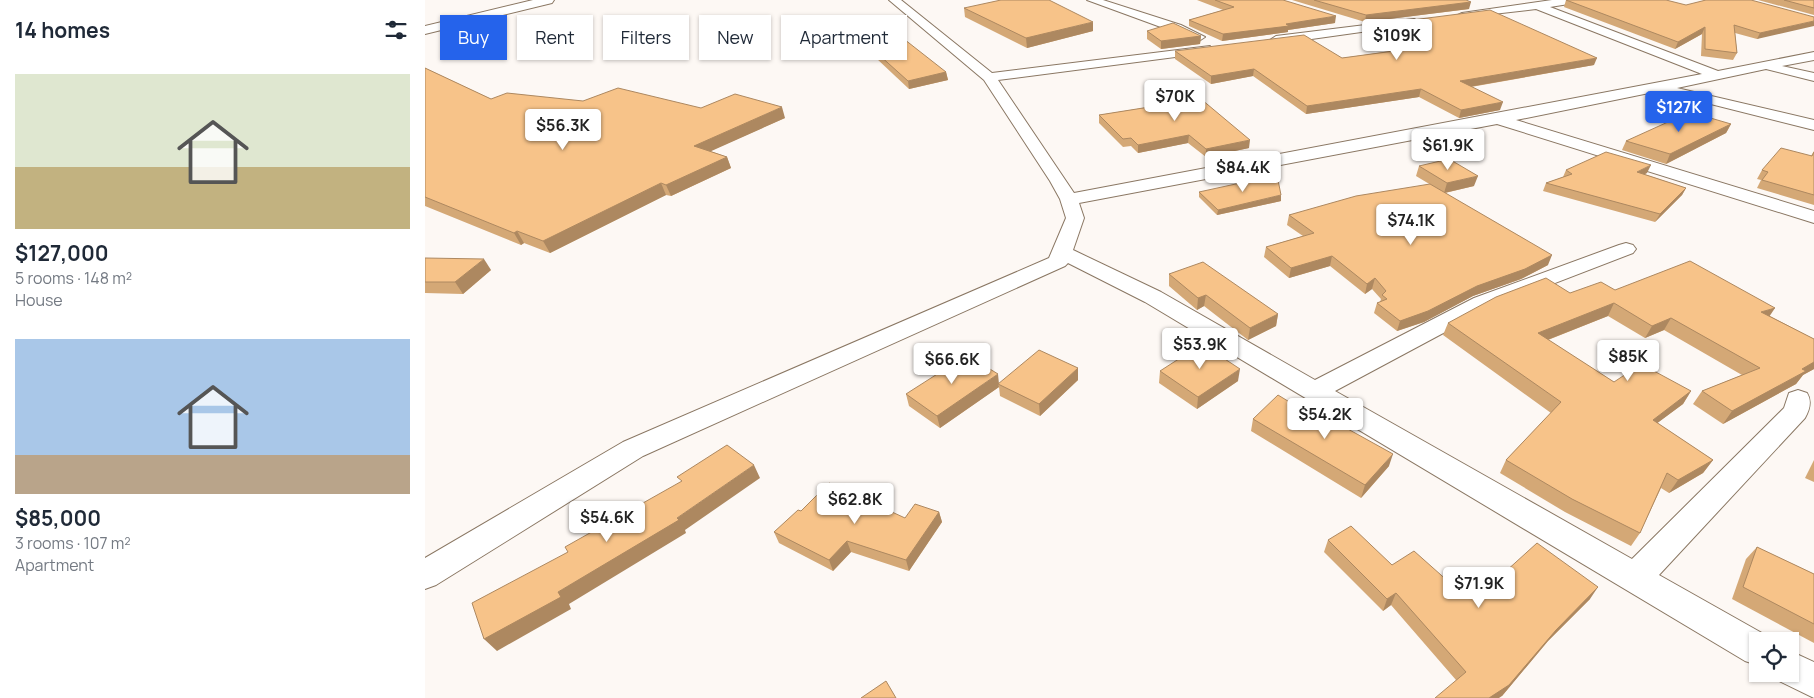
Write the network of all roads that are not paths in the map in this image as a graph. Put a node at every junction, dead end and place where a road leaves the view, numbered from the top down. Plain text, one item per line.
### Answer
1 (548, 0) edge
2 (894, 0) edge
3 (1092, 0) edge
4 (1575, 0) edge
5 (1536, 6) junction
6 (1451, 17) edge
7 (1344, 20) edge
8 (1424, 21) edge
9 (1371, 28) junction
10 (425, 30) edge
11 (1262, 42) edge
12 (1814, 56) edge
13 (1763, 66) junction
14 (1716, 75) junction
15 (989, 77) junction
16 (1814, 77) edge
17 (1657, 87) junction
18 (1498, 119) junction
19 (1814, 125) edge
20 (1069, 199) junction
21 (1814, 217) edge
22 (1626, 249) dead end
23 (1062, 252) junction
24 (1314, 391) junction
25 (1798, 399) dead end
26 (425, 574) edge
27 (1635, 578) junction
28 (1749, 644) edge
29 (1799, 673) edge
30 (1814, 681) edge

1 - 10 street
2 - 15 street
3 - 15 street
4 - 5 street
5 - 6 street
5 - 14 street
7 - 9 street
8 - 9 street
9 - 11 street
12 - 13 street
13 - 14 street
13 - 16 street
14 - 17 street
15 - 20 street
17 - 18 street
17 - 19 street
18 - 20 street
18 - 21 street
20 - 23 street
22 - 24 street
23 - 24 street
23 - 26 street
24 - 27 street
25 - 27 street
27 - 28 street
29 - 30 street

